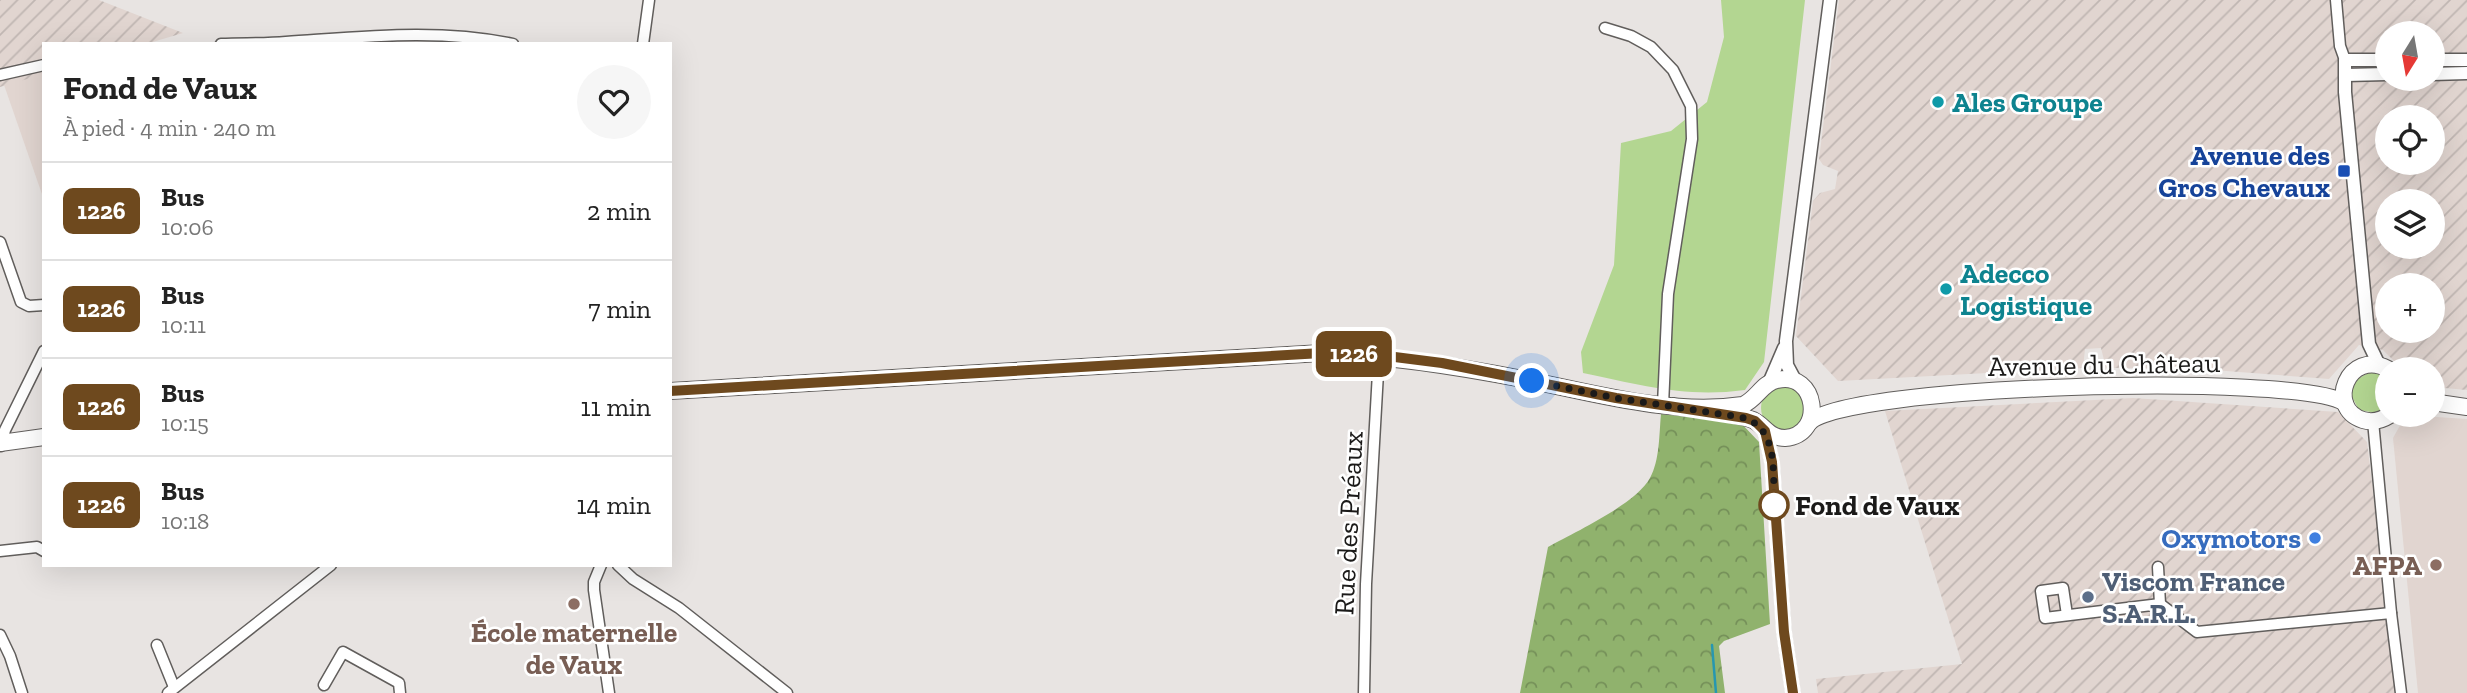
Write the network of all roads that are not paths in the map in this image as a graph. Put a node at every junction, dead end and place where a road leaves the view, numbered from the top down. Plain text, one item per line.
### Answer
1 (649, 0) edge
2 (1830, 0) edge
3 (2336, 0) edge
4 (1605, 28) dead end
5 (294, 42) edge
6 (499, 42) edge
7 (643, 42) edge
8 (2345, 60) junction
9 (2375, 60) edge
10 (2445, 60) edge
11 (2467, 60) edge
12 (42, 65) edge
13 (2467, 73) edge
14 (2375, 74) edge
15 (2445, 74) edge
16 (0, 75) edge
17 (2346, 75) junction
18 (0, 243) edge
19 (42, 305) edge
20 (1786, 341) junction
21 (42, 355) edge
22 (1379, 355) junction
23 (2375, 360) edge
24 (2375, 367) edge
25 (1796, 382) junction
26 (1769, 383) junction
27 (2345, 383) junction
28 (672, 391) edge
29 (2322, 394) junction
30 (1757, 396) junction
31 (1811, 397) junction
32 (1887, 401) junction
33 (2346, 403) junction
34 (2445, 405) edge
35 (1668, 406) junction
36 (2466, 407) edge
37 (2373, 421) joint
38 (1809, 423) junction
39 (1762, 428) junction
40 (42, 437) edge
41 (1785, 438) junction
42 (1, 445) edge
43 (1772, 462) junction
44 (42, 550) edge
45 (0, 551) edge
46 (328, 567) edge
47 (600, 567) edge
48 (620, 567) edge
49 (2158, 567) dead end
50 (2160, 604) junction
51 (2391, 613) junction
52 (2067, 615) dead end
53 (0, 635) edge
54 (157, 645) dead end
55 (324, 685) dead end
56 (171, 690) edge
57 (22, 693) edge
58 (401, 693) edge
59 (609, 693) edge
60 (787, 693) edge
61 (1364, 693) edge
62 (1793, 693) edge
63 (2401, 693) edge

1 - 7 street
2 - 20 street
3 - 8 street
4 - 35 street
5 - 6 street
8 - 9 street
8 - 17 street
10 - 11 street
12 - 16 street
13 - 15 street
14 - 17 street
17 - 23 street
18 - 19 street
20 - 25 street
20 - 26 street
21 - 42 street
22 - 28 main road
22 - 35 main road
22 - 61 street, Rue des Préaux
24 - 27 main road, Avenue du Château
25 - 26 main road
25 - 31 main road
26 - 30 main road
27 - 29 main road, Avenue du Château
27 - 33 main road
29 - 32 main road, Avenue du Château
29 - 33 main road, Avenue du Château
30 - 35 main road
30 - 39 main road
31 - 32 main road, Avenue du Château
31 - 38 main road
32 - 38 main road, Avenue du Château
33 - 37 main road, Avenue du Château
34 - 36 main road
35 - 39 main road
37 - 51 street
38 - 41 main road
39 - 41 main road
39 - 43 street
40 - 42 main road
41 - 43 street
43 - 62 street
44 - 45 street
46 - 56 street
47 - 59 street
48 - 60 street
49 - 50 street
50 - 51 street
50 - 52 street
51 - 63 street
53 - 57 street
54 - 56 street
55 - 58 street

